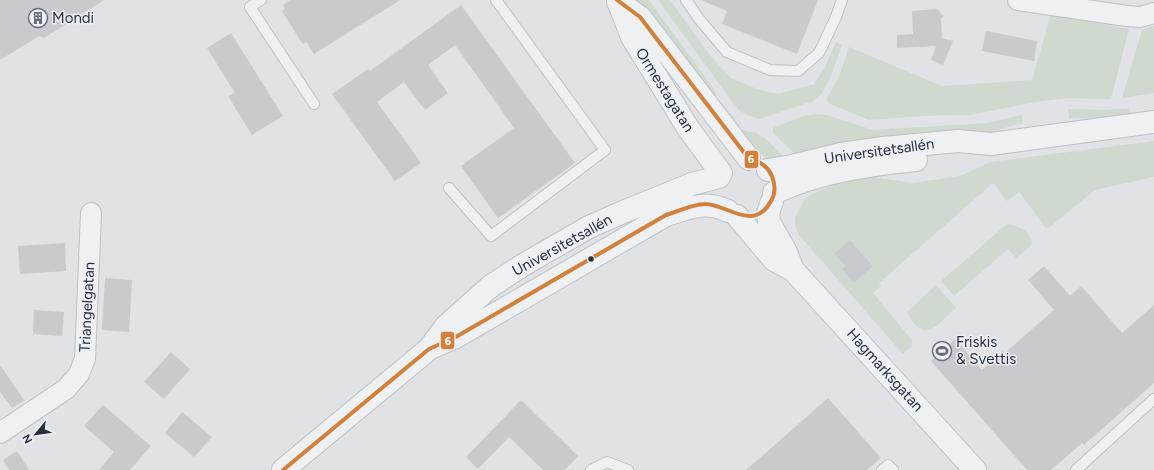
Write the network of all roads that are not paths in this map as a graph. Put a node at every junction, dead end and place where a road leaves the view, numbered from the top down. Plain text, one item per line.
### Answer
1 (261, 0) edge
2 (496, 0) edge
3 (686, 0) edge
4 (842, 0) edge
5 (1018, 0) edge
6 (618, 1) edge
7 (1154, 13) edge
8 (314, 104) dead end
9 (1153, 123) edge
10 (991, 144) junction
11 (749, 159) junction
12 (768, 170) junction
13 (720, 175) junction
14 (449, 188) dead end
15 (773, 197) junction
16 (91, 213) dead end
17 (733, 213) junction
18 (793, 270) junction
19 (429, 349) junction
20 (1154, 399) edge
21 (0, 432) edge
22 (283, 470) edge
23 (591, 470) edge
24 (628, 470) edge
25 (882, 470) edge
26 (893, 470) edge
27 (975, 470) edge
28 (1076, 470) edge

1 - 8 lane
2 - 14 lane
3 - 4 lane
5 - 7 street
6 - 11 street, Ormestagatan
6 - 13 street, Ormestagatan
9 - 10 street, Universitetsallén
10 - 12 street, Universitetsallén
10 - 15 street, Universitetsallén
11 - 12 street
11 - 13 street
12 - 15 street
13 - 17 street
13 - 19 street, Universitetsallén
15 - 17 street
15 - 18 street, Hagmarksgatan
16 - 21 street, Triangelgatan
17 - 18 street, Hagmarksgatan
17 - 19 street, Universitetsallén
18 - 27 street, Hagmarksgatan
19 - 22 street, Universitetsallén
20 - 28 lane
23 - 24 lane
25 - 26 lane

